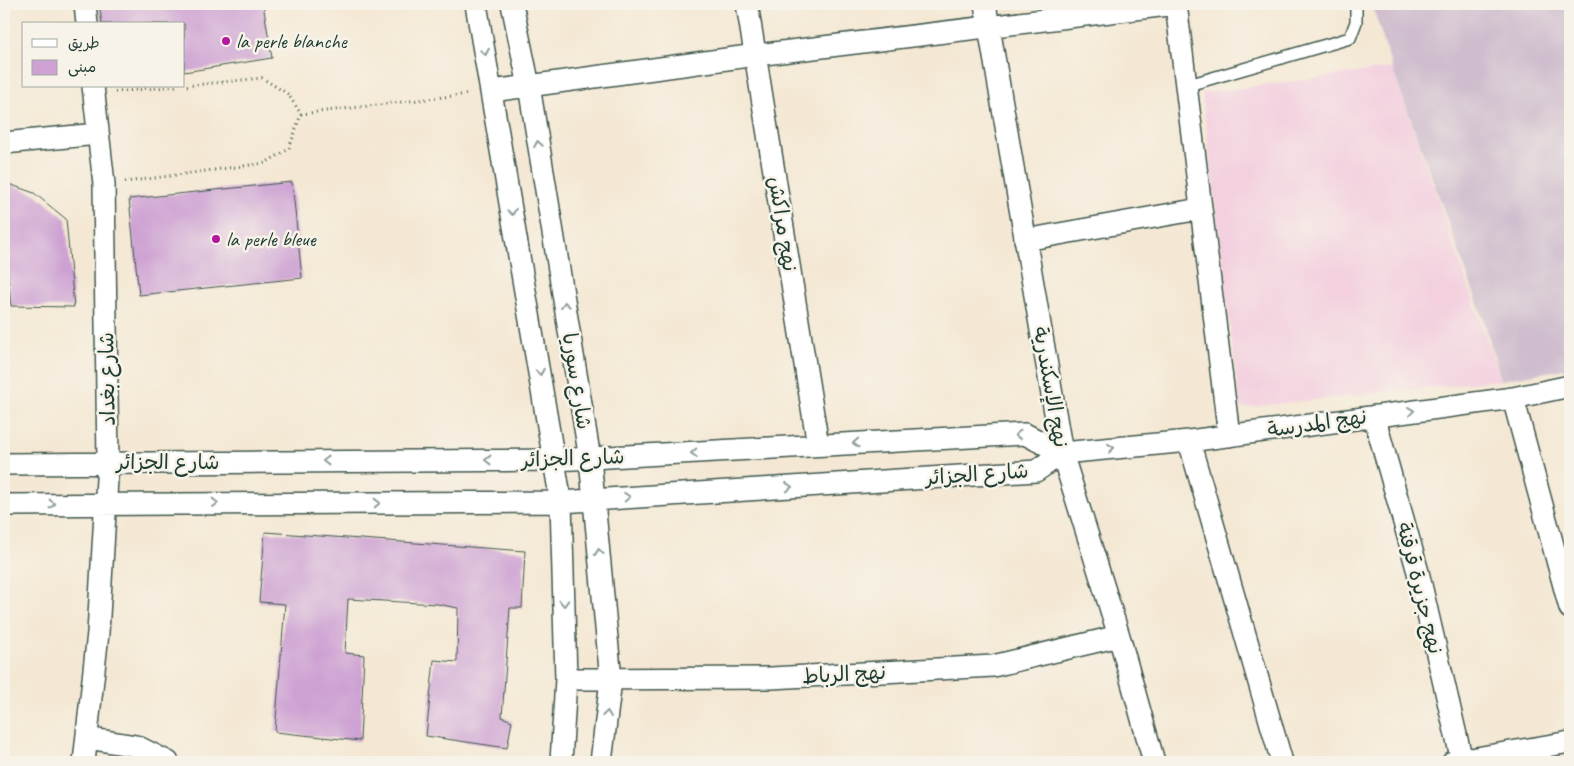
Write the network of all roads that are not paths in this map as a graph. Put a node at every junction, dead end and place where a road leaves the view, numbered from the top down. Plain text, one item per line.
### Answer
1 (85, 4) edge
2 (476, 4) edge
3 (512, 4) edge
4 (747, 4) edge
5 (985, 4) edge
6 (1176, 4) edge
7 (1356, 4) edge
8 (87, 22) edge
9 (988, 28) junction
10 (756, 55) junction
11 (529, 86) junction
12 (1185, 86) junction
13 (93, 90) edge
14 (492, 91) junction
15 (98, 134) junction
16 (4, 144) edge
17 (1200, 209) junction
18 (1025, 240) junction
19 (1570, 386) edge
20 (1513, 398) junction
21 (1374, 416) junction
22 (1228, 436) junction
23 (1189, 441) junction
24 (818, 445) junction
25 (1062, 453) junction
26 (590, 459) junction
27 (555, 460) junction
28 (108, 462) junction
29 (4, 464) edge
30 (594, 500) junction
31 (561, 502) junction
32 (106, 504) junction
33 (4, 505) edge
34 (1567, 582) edge
35 (1570, 608) edge
36 (1119, 636) junction
37 (566, 679) junction
38 (611, 680) junction
39 (86, 738) junction
40 (1570, 742) edge
41 (1545, 755) edge
42 (84, 762) edge
43 (168, 762) edge
44 (561, 762) edge
45 (601, 762) edge
46 (1154, 762) edge
47 (1282, 762) edge
48 (1458, 762) edge

1 - 8 street
2 -> 14 street, شارع سوريا
3 - 11 street, شارع سوريا
4 - 10 street, نهج مراكش
5 - 9 street, نهج الإسكندرية
6 - 9 street
6 - 12 street
7 - 12 lane
9 - 10 street
9 - 18 street, نهج الإسكندرية
10 - 11 street
10 - 24 street, نهج مراكش
11 - 14 street
26 -> 11 street, شارع سوريا
12 - 17 street
13 - 15 street, شارع بغداد
14 -> 27 street, شارع سوريا
15 - 16 street
15 - 28 street, شارع بغداد
17 - 18 street
17 - 22 street
18 - 25 street, نهج الإسكندرية
19 - 20 street, نهج المدرسة
21 -> 20 street, نهج المدرسة
20 - 34 street
21 - 22 street, نهج المدرسة
21 - 48 street, نهج جزيرة قرقنة
22 - 23 street, نهج المدرسة
25 -> 23 street, نهج المدرسة
23 - 47 street
25 -> 24 street, شارع الجزائر
24 -> 26 street, شارع الجزائر
30 -> 25 street, شارع الجزائر
25 - 36 street, نهج الإسكندرية
26 - 27 street, شارع الجزائر
26 - 30 street, شارع سوريا
27 -> 28 street, شارع الجزائر
27 - 31 street, شارع سوريا
28 - 29 street, شارع الجزائر
28 - 32 street, شارع بغداد
30 - 31 street, شارع الجزائر
38 -> 30 street, شارع سوريا
32 -> 31 street, شارع الجزائر
31 -> 37 street, شارع سوريا
33 -> 32 street, شارع الجزائر
32 - 39 street, شارع بغداد
34 - 35 street
36 - 38 street, نهج الرباط
36 - 46 street, نهج الإسكندرية
37 - 38 street, نهج الرباط
37 - 44 street, شارع سوريا
45 -> 38 street, شارع سوريا
39 - 42 street, شارع بغداد
39 - 43 street
40 - 41 street
41 - 48 street

